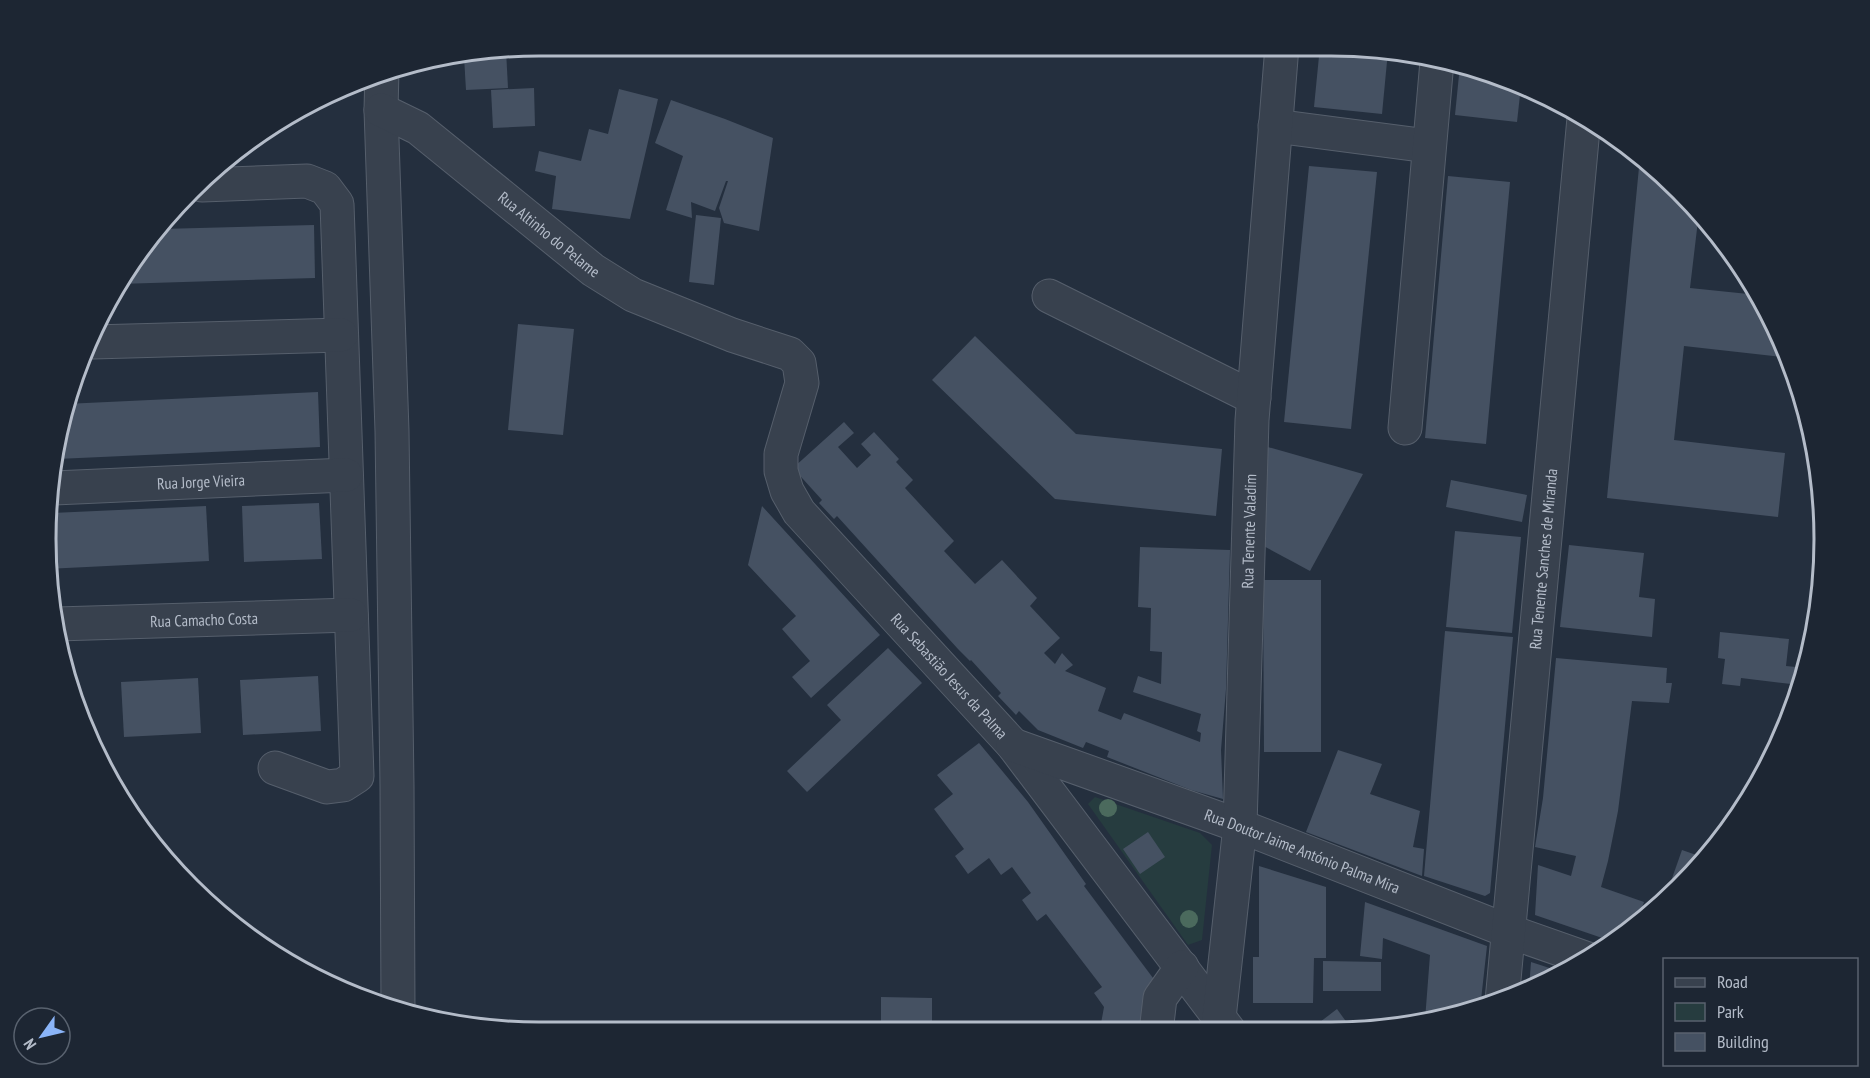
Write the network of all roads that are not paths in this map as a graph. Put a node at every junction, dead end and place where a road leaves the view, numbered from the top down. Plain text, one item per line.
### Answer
1 (1281, 56) edge
2 (1436, 68) edge
3 (382, 82) edge
4 (381, 110) junction
5 (1275, 126) junction
6 (1583, 126) edge
7 (1428, 146) junction
8 (210, 185) edge
9 (1049, 296) dead end
10 (341, 335) junction
11 (732, 335) joint
12 (97, 342) edge
13 (1254, 398) junction
14 (1405, 428) dead end
15 (346, 475) junction
16 (59, 488) edge
17 (351, 615) junction
18 (64, 624) edge
19 (1013, 745) junction
20 (275, 768) dead end
21 (1240, 826) junction
22 (1508, 931) junction
23 (1576, 956) edge
24 (1182, 967) junction
25 (1503, 991) edge
26 (398, 1001) edge
27 (1157, 1022) edge
28 (1223, 1022) edge
29 (1225, 1022) edge

1 - 5 street, Rua Tenente Valadim
2 - 7 street
3 - 4 street
4 - 11 street, Rua Altinho do Pelame
4 - 26 street
5 - 7 street
5 - 13 street, Rua Tenente Valadim
6 - 22 street, Rua Tenente Sanches de Miranda
7 - 14 street
8 - 10 street
9 - 13 street
10 - 12 street
10 - 15 street
11 - 19 street, Rua Sebastião Jesus da Palma
13 - 21 street, Rua Tenente Valadim
15 - 16 street, Rua Jorge Vieira
15 - 17 street
17 - 18 street, Rua Camacho Costa
17 - 20 street
19 - 21 street, Rua Doutor Jaime António Palma Mira
19 - 24 street, Rua Sebastião Jesus da Palma
21 - 22 street, Rua Doutor Jaime António Palma Mira
21 - 29 street, Rua Tenente Valadim
22 - 23 street, Rua Doutor Jaime António Palma Mira
22 - 25 street, Rua Tenente Sanches de Miranda
24 - 27 street
24 - 28 street, Rua Sebastião Jesus da Palma

